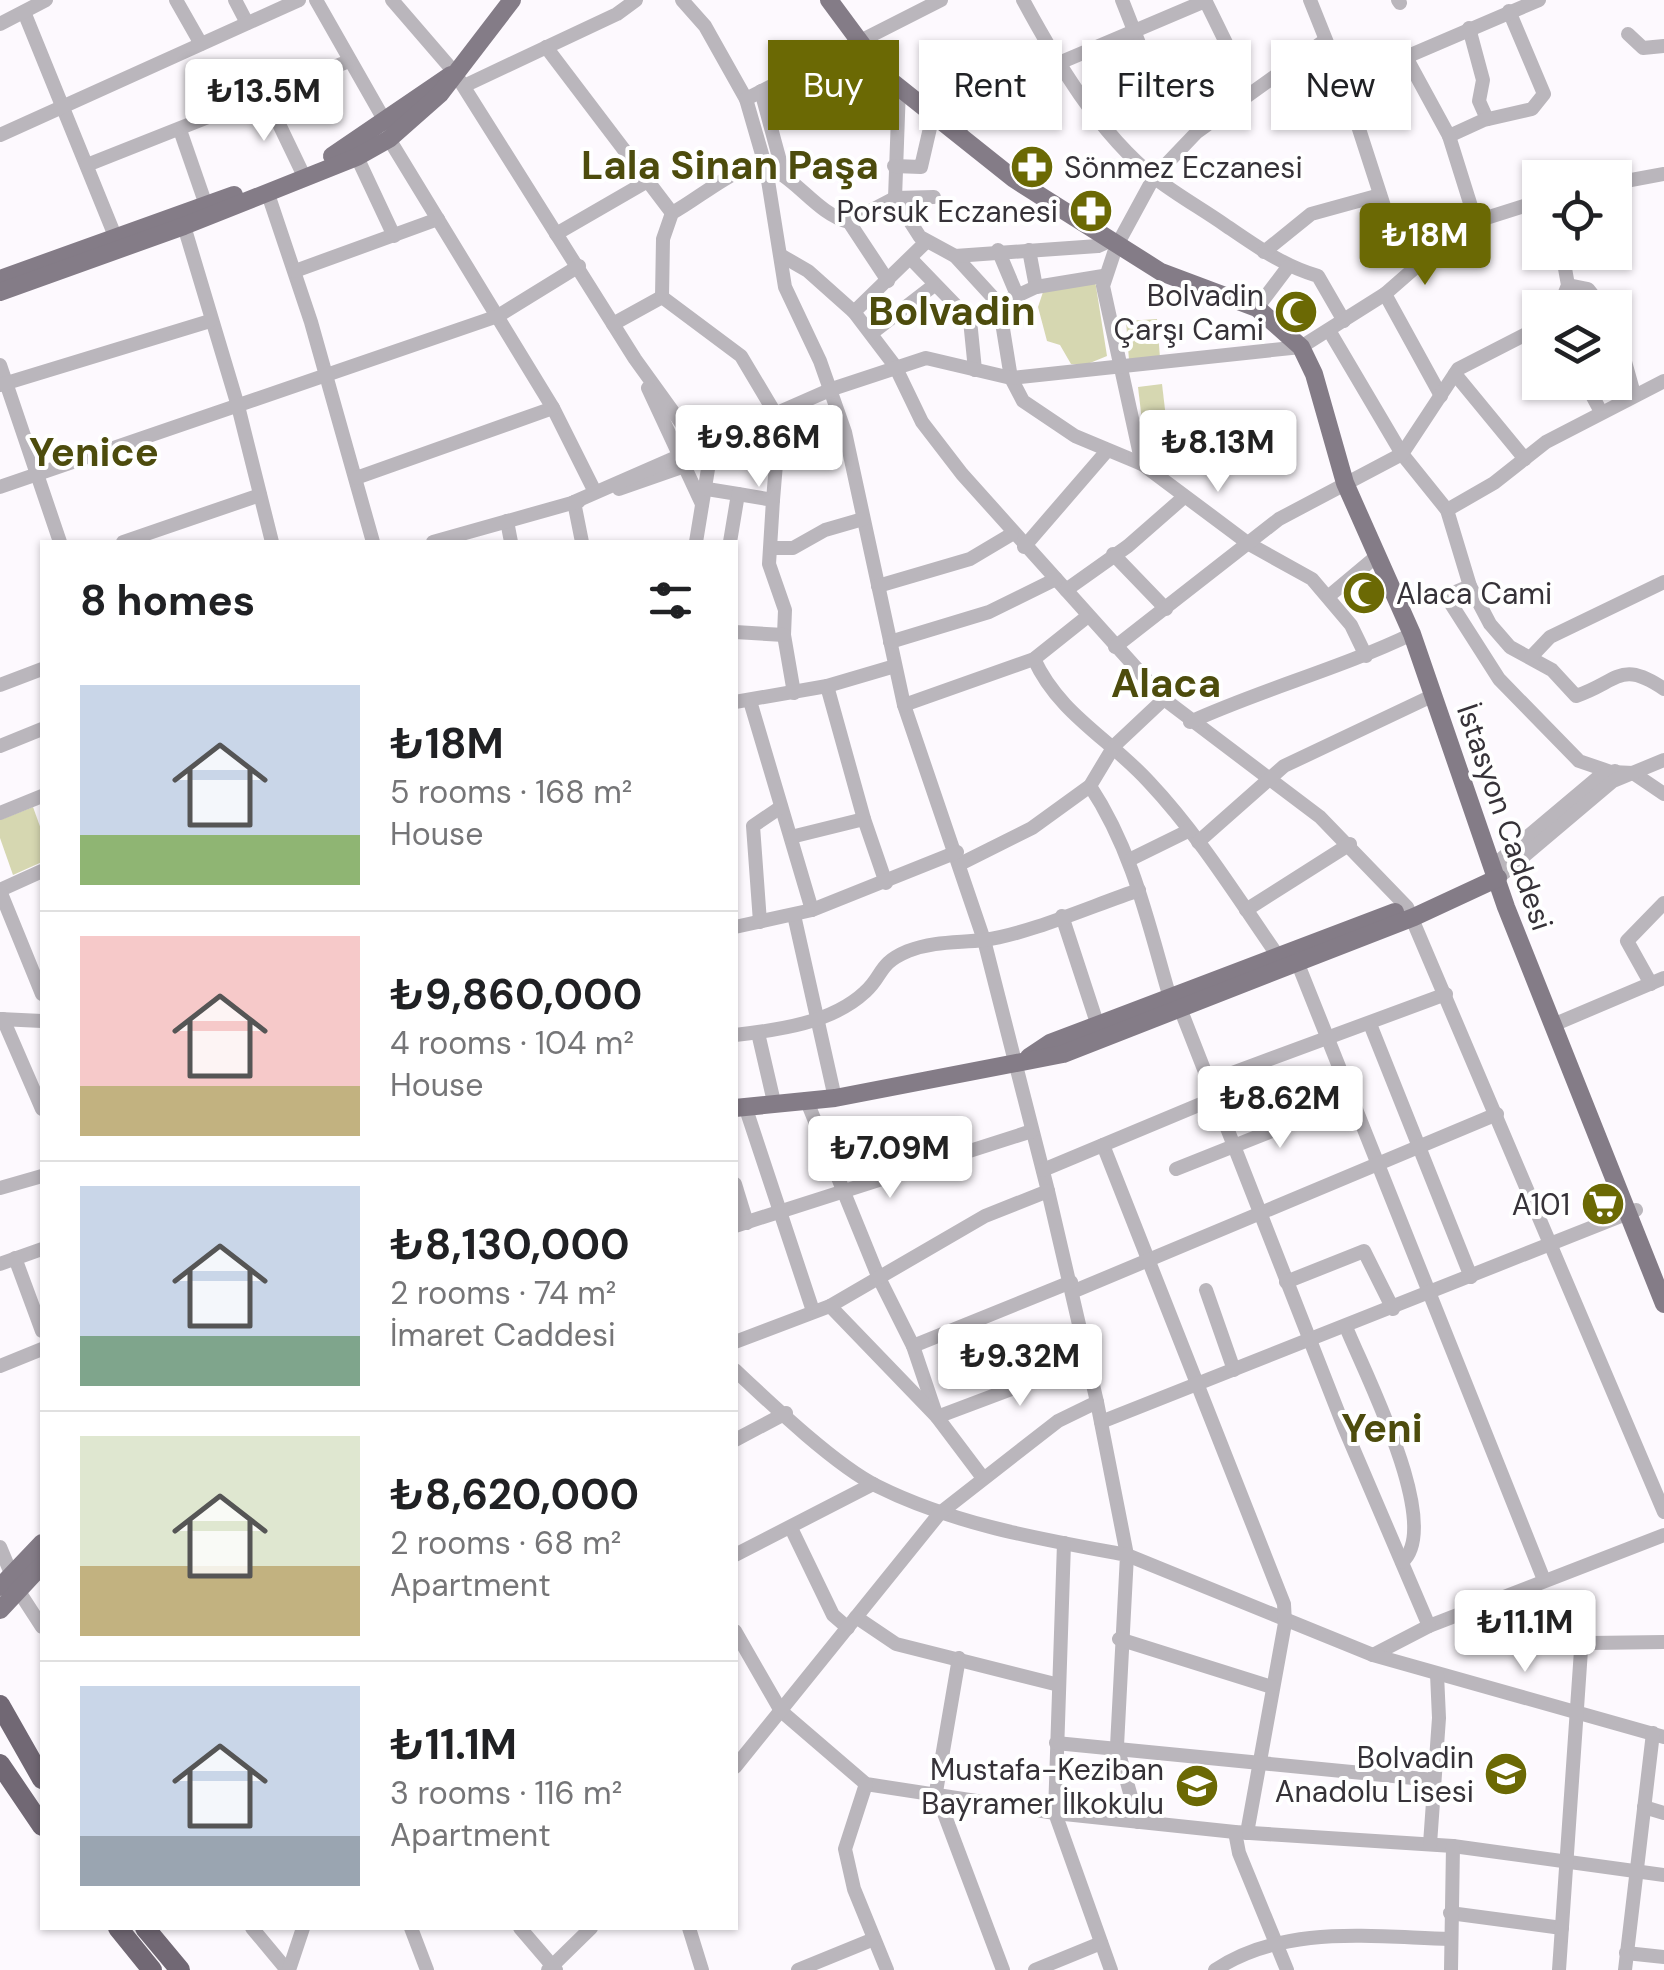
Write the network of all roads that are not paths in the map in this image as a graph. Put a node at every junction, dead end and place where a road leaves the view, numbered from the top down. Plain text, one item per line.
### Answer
1 (46, 0) edge
2 (176, 0) edge
3 (236, 0) edge
4 (299, 0) edge
5 (316, 0) edge
6 (392, 0) edge
7 (512, 0) edge
8 (636, 0) edge
9 (682, 0) edge
10 (828, 0) edge
11 (942, 0) edge
12 (1022, 0) edge
13 (1122, 0) edge
14 (1205, 0) edge
15 (1310, 0) edge
16 (1540, 0) edge
17 (24, 12) junction
18 (1509, 12) junction
19 (247, 23) junction
20 (0, 24) edge
21 (1469, 28) junction
22 (1133, 32) junction
23 (1628, 34) dead end
24 (855, 40) edge
25 (858, 40) edge
26 (1045, 40) edge
27 (1136, 40) edge
28 (1225, 40) edge
29 (1323, 40) edge
30 (201, 44) junction
31 (1664, 46) edge
32 (546, 47) junction
33 (349, 60) junction
34 (1062, 62) edge
35 (1062, 67) edge
36 (460, 79) junction
37 (1271, 80) edge
38 (768, 87) edge
39 (899, 88) edge
40 (761, 91) junction
41 (1082, 95) edge
42 (266, 97) junction
43 (746, 99) junction
44 (919, 104) edge
45 (61, 107) junction
46 (1487, 119) junction
47 (180, 130) junction
48 (896, 130) edge
49 (930, 130) edge
50 (953, 130) edge
51 (1109, 130) edge
52 (1359, 130) edge
53 (388, 131) junction
54 (956, 132) joint
55 (0, 134) edge
56 (1449, 136) junction
57 (357, 158) junction
58 (86, 165) junction
59 (894, 166) junction
60 (766, 168) junction
61 (302, 172) junction
62 (783, 172) junction
63 (1664, 174) edge
64 (1154, 177) junction
65 (1632, 180) edge
66 (646, 182) junction
67 (268, 194) junction
68 (1380, 195) junction
69 (934, 196) dead end
70 (895, 198) junction
71 (206, 205) junction
72 (1522, 206) edge
73 (672, 213) junction
74 (438, 219) junction
75 (1475, 220) junction
76 (848, 222) junction
77 (184, 226) junction
78 (556, 234) junction
79 (115, 236) junction
80 (394, 236) junction
81 (926, 242) junction
82 (1112, 244) junction
83 (998, 250) junction
84 (1029, 250) junction
85 (1264, 252) junction
86 (782, 256) junction
87 (955, 256) junction
88 (912, 260) junction
89 (579, 266) junction
90 (1288, 267) junction
91 (1414, 268) junction
92 (1565, 270) edge
93 (295, 271) junction
94 (1104, 276) junction
95 (0, 279) edge
96 (888, 280) junction
97 (1568, 284) junction
98 (933, 286) junction
99 (1036, 287) junction
100 (1566, 290) edge
101 (1589, 290) edge
102 (0, 292) edge
103 (1385, 294) junction
104 (1017, 295) junction
105 (662, 297) junction
106 (1000, 304) junction
107 (1258, 308) junction
108 (854, 312) junction
109 (498, 316) junction
110 (210, 321) junction
111 (1344, 322) junction
112 (613, 324) junction
113 (1330, 332) junction
114 (872, 333) junction
115 (1522, 337) edge
116 (1301, 346) junction
117 (635, 359) junction
118 (0, 365) edge
119 (1122, 365) junction
120 (894, 366) junction
121 (975, 370) junction
122 (1455, 374) junction
123 (326, 377) junction
124 (1010, 378) junction
125 (1664, 381) edge
126 (3, 384) edge
127 (1632, 387) edge
128 (832, 389) junction
129 (1634, 394) junction
130 (1442, 396) junction
131 (1595, 400) edge
132 (238, 406) junction
133 (553, 408) junction
134 (1601, 412) junction
135 (775, 414) junction
136 (758, 425) junction
137 (700, 451) junction
138 (1106, 452) junction
139 (1402, 454) junction
140 (681, 460) junction
141 (1524, 460) junction
142 (1142, 464) junction
143 (37, 474) junction
144 (356, 478) junction
145 (1345, 483) junction
146 (0, 487) edge
147 (707, 488) junction
148 (595, 492) junction
149 (738, 494) junction
150 (260, 495) junction
151 (1184, 497) junction
152 (773, 500) junction
153 (574, 502) junction
154 (702, 505) junction
155 (1446, 510) junction
156 (863, 520) junction
157 (507, 522) junction
158 (1012, 534) junction
159 (59, 540) edge
160 (129, 540) edge
161 (271, 540) edge
162 (372, 540) edge
163 (440, 540) edge
164 (511, 540) edge
165 (582, 540) edge
166 (696, 540) edge
167 (730, 540) edge
168 (1249, 544) junction
169 (1024, 547) junction
170 (771, 548) junction
171 (1112, 554) junction
172 (1378, 555) junction
173 (1664, 582) edge
174 (1061, 585) junction
175 (878, 586) junction
176 (1470, 586) junction
177 (1329, 596) junction
178 (1446, 596) junction
179 (1399, 602) junction
180 (1166, 609) junction
181 (1088, 616) junction
182 (738, 632) edge
183 (1412, 634) junction
184 (784, 635) junction
185 (1500, 638) junction
186 (890, 642) junction
187 (1115, 647) junction
188 (1483, 652) junction
189 (1366, 656) junction
190 (1531, 658) junction
191 (1034, 659) junction
192 (895, 666) junction
193 (40, 673) edge
194 (0, 685) edge
195 (828, 686) junction
196 (1664, 688) edge
197 (794, 692) junction
198 (1434, 695) junction
199 (1164, 699) junction
200 (742, 702) edge
201 (904, 705) junction
202 (1190, 722) junction
203 (40, 730) edge
204 (0, 746) edge
205 (1114, 746) junction
206 (1664, 760) edge
207 (1611, 772) junction
208 (1633, 773) junction
209 (1266, 779) junction
210 (1090, 786) junction
211 (1664, 794) edge
212 (40, 797) edge
213 (781, 808) junction
214 (0, 813) edge
215 (864, 819) junction
216 (1193, 836) junction
217 (791, 837) junction
218 (1350, 844) junction
219 (958, 858) junction
220 (1131, 859) junction
221 (1496, 871) junction
222 (40, 872) edge
223 (886, 882) junction
224 (0, 890) edge
225 (1139, 890) junction
226 (1664, 903) edge
227 (812, 910) junction
228 (1246, 910) junction
229 (1411, 912) junction
230 (794, 915) junction
231 (1062, 916) junction
232 (760, 922) junction
233 (738, 926) edge
234 (984, 940) junction
235 (1289, 957) junction
236 (1658, 981) edge
237 (40, 989) edge
238 (1446, 994) junction
239 (1175, 1003) junction
240 (816, 1018) junction
241 (1, 1019) edge
242 (40, 1021) edge
243 (1560, 1022) junction
244 (1370, 1024) junction
245 (1098, 1026) junction
246 (758, 1032) junction
247 (738, 1035) edge
248 (1326, 1039) junction
249 (1016, 1065) junction
250 (1208, 1082) junction
251 (835, 1098) junction
252 (1213, 1099) junction
253 (774, 1102) junction
254 (807, 1103) junction
255 (40, 1105) edge
256 (739, 1112) edge
257 (1496, 1114) junction
258 (1312, 1115) dead end
259 (1032, 1131) junction
260 (1102, 1145) junction
261 (1232, 1146) junction
262 (1418, 1146) junction
263 (1377, 1161) junction
264 (1176, 1169) dead end
265 (1042, 1170) junction
266 (40, 1177) edge
267 (0, 1188) edge
268 (1048, 1191) junction
269 (843, 1193) junction
270 (1259, 1212) junction
271 (1631, 1212) junction
272 (777, 1215) junction
273 (741, 1224) edge
274 (1552, 1246) junction
275 (40, 1249) edge
276 (7, 1261) edge
277 (1146, 1262) junction
278 (1664, 1275) edge
279 (878, 1276) junction
280 (1471, 1277) junction
281 (1286, 1282) junction
282 (1072, 1287) junction
283 (1206, 1290) dead end
284 (1429, 1294) junction
285 (1664, 1304) edge
286 (830, 1306) junction
287 (1393, 1309) junction
288 (813, 1311) junction
289 (40, 1328) edge
290 (1346, 1328) junction
291 (738, 1341) edge
292 (1311, 1342) junction
293 (913, 1346) junction
294 (40, 1350) edge
295 (1088, 1360) junction
296 (0, 1366) edge
297 (1234, 1370) junction
298 (738, 1373) edge
299 (1196, 1386) junction
300 (1098, 1402) junction
301 (786, 1413) junction
302 (937, 1417) junction
303 (1102, 1422) junction
304 (738, 1438) edge
305 (983, 1478) junction
306 (874, 1484) junction
307 (940, 1512) junction
308 (1664, 1512) edge
309 (791, 1528) junction
310 (1664, 1535) edge
311 (1064, 1543) junction
312 (40, 1546) edge
313 (0, 1547) edge
314 (738, 1554) edge
315 (1126, 1555) junction
316 (1402, 1562) junction
317 (40, 1566) edge
318 (1544, 1580) junction
319 (10, 1584) edge
320 (0, 1610) edge
321 (852, 1623) junction
322 (1285, 1623) junction
323 (40, 1625) edge
324 (1429, 1626) junction
325 (738, 1637) edge
326 (1120, 1639) junction
327 (1664, 1642) edge
328 (1373, 1655) junction
329 (958, 1658) junction
330 (1437, 1674) junction
331 (1059, 1685) junction
332 (1272, 1687) junction
333 (0, 1705) edge
334 (781, 1711) junction
335 (1577, 1712) junction
336 (1658, 1735) edge
337 (1056, 1743) junction
338 (1117, 1746) junction
339 (1257, 1759) junction
340 (738, 1763) edge
341 (0, 1764) edge
342 (40, 1775) edge
343 (1434, 1780) junction
344 (866, 1784) junction
345 (936, 1792) junction
346 (1644, 1807) junction
347 (1055, 1812) junction
348 (1664, 1813) edge
349 (1138, 1822) junction
350 (40, 1823) edge
351 (1241, 1833) junction
352 (1430, 1844) junction
353 (1452, 1846) junction
354 (1568, 1861) junction
355 (1636, 1872) junction
356 (1664, 1874) edge
357 (1450, 1912) junction
358 (1562, 1928) junction
359 (120, 1930) edge
360 (147, 1930) edge
361 (254, 1930) edge
362 (302, 1930) edge
363 (412, 1930) edge
364 (522, 1930) edge
365 (588, 1930) edge
366 (690, 1930) edge
367 (874, 1939) junction
368 (1450, 1939) junction
369 (1100, 1942) junction
370 (1275, 1943) junction
371 (1626, 1954) junction
372 (1664, 1957) edge
373 (552, 1969) edge
374 (152, 1970) edge
375 (180, 1970) edge
376 (288, 1970) edge
377 (427, 1970) edge
378 (702, 1970) edge
379 (798, 1970) edge
380 (887, 1970) edge
381 (1003, 1970) edge
382 (1035, 1970) edge
383 (1111, 1970) edge
384 (1216, 1970) edge
385 (1287, 1970) edge
386 (1451, 1970) edge
387 (1559, 1970) edge
388 (1625, 1970) edge

1 - 17 street
2 - 30 street
3 - 19 street
4 - 19 street
5 - 33 street
6 - 36 street
7 - 36 main road
8 - 32 street
9 - 43 street
10 - 24 main road
11 - 25 street
12 - 26 street
13 - 22 street
14 - 22 street
14 - 28 street
15 - 29 street
16 - 18 street
17 - 20 street
17 - 45 street
18 - 21 street
18 - 46 street
19 - 30 street
21 - 46 street
21 - 56 street
22 - 27 street
22 - 34 street
23 - 31 street
30 - 45 street
32 - 36 street
32 - 66 street
33 - 42 street
33 - 53 street
35 - 41 street
36 - 53 main road
36 - 78 street
37 - 64 street
38 - 40 street
39 - 44 main road
40 - 43 street
40 - 62 street
42 - 47 street
42 - 61 street
43 - 60 street
45 - 55 street
45 - 58 street
46 - 56 street
47 - 58 street
47 - 71 street
48 - 59 street
49 - 59 street
50 - 54 main road
51 - 64 street
52 - 68 street
53 - 57 main road
53 - 61 main road
53 - 74 street
54 - 82 main road
56 - 75 street
57 - 67 main road
57 - 80 street
58 - 79 street
59 - 70 street
60 - 62 street
60 - 73 street
60 - 86 street
61 - 71 main road
62 - 76 street
63 - 65 street
64 - 82 street
64 - 85 street
66 - 73 street
66 - 78 street
67 - 77 main road
67 - 93 street
68 - 85 street
68 - 91 street
69 - 70 street
70 - 76 street
70 - 81 street
71 - 79 main road
72 - 75 street
73 - 105 street
74 - 80 street
74 - 109 street
75 - 91 street
76 - 96 street
77 - 102 main road
77 - 110 street
78 - 89 street
79 - 95 main road
80 - 93 street
81 - 87 street
81 - 88 street
82 - 84 street
82 - 94 street
82 - 107 main road
83 - 84 street
83 - 87 street
83 - 104 street
84 - 99 street
85 - 90 street
86 - 108 street
86 - 128 street
87 - 106 street
88 - 96 street
88 - 98 street
89 - 109 street
89 - 112 street
90 - 107 street
90 - 111 street
91 - 103 street
92 - 97 street
93 - 123 street
94 - 99 street
94 - 119 street
96 - 108 street
97 - 100 street
97 - 101 street
98 - 114 street
98 - 121 street
99 - 104 street
103 - 111 street
103 - 130 street
104 - 106 street
105 - 112 street
105 - 135 street
106 - 124 street
107 - 116 main road
108 - 114 street
109 - 123 street
109 - 133 street
110 - 126 street
110 - 132 street
111 - 113 street
112 - 117 street
113 - 116 street
113 - 139 street
114 - 120 street
115 - 122 street
116 - 119 street
116 - 145 main road, İstasyon Caddesi
117 - 137 street
117 - 140 street
118 - 126 street
119 - 124 street
119 - 142 street
120 - 121 street
120 - 128 street
120 - 158 street
121 - 124 street
122 - 130 street
122 - 141 street
123 - 132 street
123 - 144 street
124 - 138 street
125 - 129 street
126 - 143 street
127 - 129 street
128 - 135 street
128 - 156 street
129 - 134 street
130 - 139 street
131 - 134 street
132 - 143 street
132 - 150 street
133 - 144 street
133 - 148 street
134 - 141 street
135 - 136 street
135 - 137 street
136 - 137 street
136 - 152 street
137 - 140 street
137 - 147 street
138 - 142 street
138 - 169 street
139 - 145 street
139 - 155 street
140 - 148 street
140 - 153 street
140 - 154 street
141 - 155 street
142 - 151 street
143 - 146 street
143 - 159 street
144 - 162 street
145 - 168 street
145 - 172 main road, İstasyon Caddesi
147 - 149 street
147 - 154 street
148 - 153 street
149 - 152 street
149 - 167 street
150 - 160 street
150 - 161 street
151 - 168 street
151 - 171 street
152 - 170 street
153 - 157 street
153 - 165 street
154 - 166 street
155 - 176 street
156 - 170 street
156 - 175 street
157 - 163 street
157 - 164 street
158 - 169 street
158 - 175 street
168 - 177 street
168 - 180 street
169 - 174 street
170 - 184 street
171 - 174 street
171 - 180 street
172 - 177 street
172 - 179 main road, İstasyon Caddesi
173 - 190 street
174 - 181 street
174 - 186 street
175 - 186 street
176 - 178 street
176 - 185 street
177 - 189 street
178 - 179 street
178 - 188 street
179 - 183 main road, İstasyon Caddesi
180 - 187 street
181 - 187 street
181 - 191 street
182 - 184 street
183 - 189 street
183 - 198 main road, İstasyon Caddesi
184 - 197 street
185 - 188 street
185 - 190 street
186 - 192 street
187 - 199 street
188 - 207 street
189 - 202 street
190 - 196 street
191 - 201 street
191 - 205 street
192 - 195 street
192 - 201 street
193 - 194 street
195 - 197 street
195 - 215 street
197 - 200 street
198 - 209 street
198 - 221 main road, İstasyon Caddesi
199 - 202 street
199 - 205 street
200 - 213 street
201 - 219 street
202 - 209 street
203 - 204 street
205 - 210 street
205 - 216 street
206 - 207 street
206 - 208 street
207 - 208 street
207 - 221 street
208 - 211 street
208 - 221 street
209 - 216 street
209 - 218 street
210 - 219 street
210 - 220 street
212 - 214 street
213 - 217 street
213 - 232 street
215 - 217 street
215 - 223 street
216 - 220 street
216 - 228 street
217 - 227 street
218 - 228 street
218 - 229 street
219 - 223 street
219 - 234 street
220 - 225 street
221 - 229 main road
221 - 243 main road
221 - 271 main road, İstasyon Caddesi
222 - 224 street
223 - 227 street
224 - 237 street
225 - 231 street
225 - 239 street
226 - 236 street
227 - 230 street
228 - 235 street
229 - 235 main road
229 - 238 street
230 - 232 street
230 - 240 street
231 - 234 street
231 - 245 street
232 - 233 street
234 - 240 street
234 - 249 street
235 - 239 main road
235 - 248 street
236 - 243 street
238 - 244 street
238 - 257 street
239 - 245 main road
239 - 249 main road
239 - 250 street
240 - 246 street
240 - 251 street
241 - 242 street
241 - 255 street
243 - 271 main road
244 - 248 street
244 - 262 street
245 - 249 main road
246 - 247 street
246 - 253 street
248 - 250 street
248 - 263 street
249 - 251 main road
249 - 259 street
250 - 252 street
251 - 254 main road
252 - 260 street
252 - 261 street
253 - 254 main road
253 - 256 main road
254 - 256 main road
254 - 269 street
256 - 272 street
257 - 262 street
257 - 274 street
258 - 261 street
259 - 265 street
259 - 269 street
260 - 265 street
260 - 277 street
261 - 264 street
261 - 270 street
262 - 263 street
262 - 280 street
263 - 270 street
263 - 284 street
265 - 268 street
266 - 267 street
268 - 279 street
268 - 282 street
269 - 272 street
269 - 279 street
270 - 277 street
270 - 281 street
271 - 274 street
271 - 278 main road
271 - 285 main road, İstasyon Caddesi
272 - 273 street
272 - 288 street
274 - 280 street
274 - 308 street
275 - 276 street
276 - 289 street
277 - 282 street
277 - 299 street
279 - 286 street
279 - 293 street
280 - 284 street
281 - 287 street
281 - 292 street
282 - 293 street
282 - 295 street
283 - 297 street
284 - 287 street
284 - 318 street
286 - 288 street
286 - 302 street
287 - 290 street
288 - 291 street
290 - 292 street
290 - 316 street
292 - 297 street
292 - 316 street
293 - 302 street
294 - 296 street
295 - 300 street
295 - 302 street
297 - 299 street
298 - 301 street
299 - 303 street
299 - 322 street
300 - 303 street
300 - 305 street
301 - 304 street
301 - 306 street
302 - 305 street
303 - 315 street
305 - 307 street
306 - 307 street
306 - 309 street
307 - 311 street
307 - 321 street
309 - 314 street
309 - 321 street
310 - 318 street
311 - 315 street
311 - 331 street
312 - 319 main road
313 - 319 street
315 - 322 street
315 - 326 street
316 - 324 street
317 - 319 main road
318 - 324 street
319 - 320 main road
319 - 323 street
321 - 329 street
321 - 334 street
322 - 328 street
322 - 332 street
324 - 328 street
325 - 334 street
326 - 332 street
326 - 338 street
327 - 335 street
328 - 330 street
329 - 331 street
329 - 345 street
330 - 335 street
330 - 343 street
331 - 337 street
332 - 339 street
333 - 342 highway
334 - 340 street
334 - 344 street
335 - 336 street
335 - 354 street
336 - 346 street
337 - 338 street
337 - 347 street
338 - 339 street
338 - 349 street
339 - 343 street
339 - 351 street
341 - 350 highway
343 - 352 street
344 - 345 street
344 - 367 street
345 - 347 street
345 - 381 street
346 - 348 street
346 - 355 street
347 - 349 street
347 - 369 street
349 - 351 street
351 - 352 street
351 - 370 street
352 - 353 street
353 - 354 street
353 - 357 street
354 - 355 street
354 - 358 street
355 - 356 street
355 - 371 street
357 - 358 street
357 - 368 street
358 - 387 street
359 - 374 highway
360 - 375 highway
361 - 376 street
362 - 376 street
363 - 377 street
364 - 373 street
365 - 373 street
366 - 378 street
367 - 379 street
367 - 380 street
368 - 370 street
368 - 386 street
369 - 382 street
369 - 383 street
370 - 384 street
370 - 385 street
371 - 372 street
371 - 388 street

